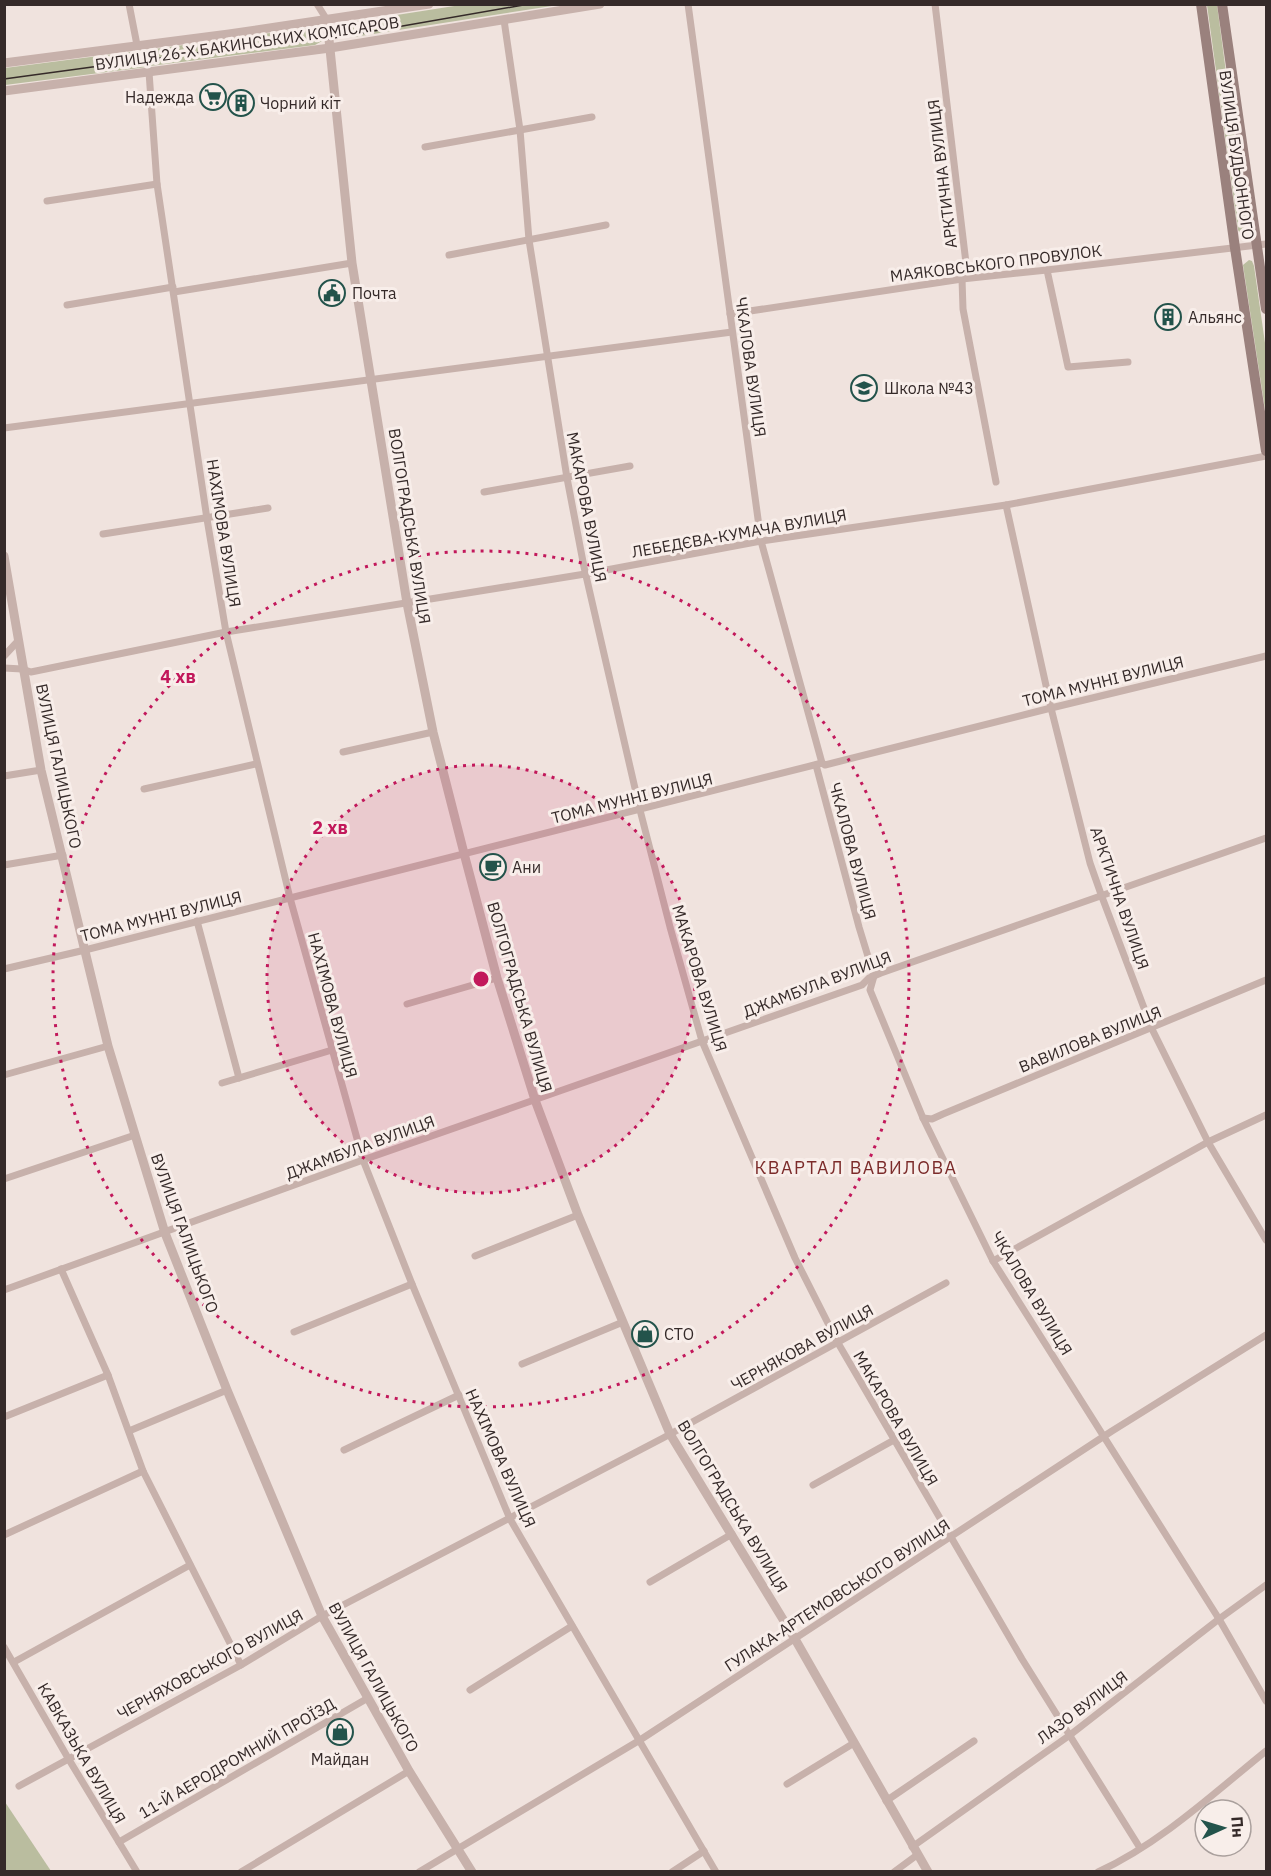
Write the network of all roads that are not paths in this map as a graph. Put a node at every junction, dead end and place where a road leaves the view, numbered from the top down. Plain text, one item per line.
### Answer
1 (129, 4) edge
2 (317, 4) edge
3 (429, 4) edge
4 (600, 4) edge
5 (688, 4) edge
6 (935, 4) edge
7 (1201, 4) edge
8 (1222, 4) edge
9 (327, 20) junction
10 (504, 20) junction
11 (137, 45) junction
12 (330, 48) junction
13 (4, 63) edge
14 (148, 72) junction
15 (4, 91) edge
16 (592, 117) dead end
17 (520, 130) junction
18 (425, 147) dead end
19 (157, 184) junction
20 (46, 201) dead end
21 (606, 225) dead end
22 (529, 240) junction
23 (1262, 244) edge
24 (1235, 248) junction
25 (449, 255) dead end
26 (352, 263) junction
27 (1047, 270) junction
28 (962, 279) junction
29 (173, 290) junction
30 (67, 305) dead end
31 (1266, 309) edge
32 (730, 314) junction
33 (732, 332) junction
34 (546, 356) junction
35 (1128, 362) dead end
36 (371, 381) junction
37 (190, 405) junction
38 (4, 428) edge
39 (1266, 451) edge
40 (1266, 456) edge
41 (630, 466) dead end
42 (567, 478) junction
43 (996, 482) dead end
44 (484, 492) dead end
45 (1006, 505) junction
46 (268, 508) dead end
47 (207, 519) junction
48 (103, 534) dead end
49 (762, 541) junction
50 (4, 556) edge
51 (585, 574) junction
52 (407, 603) junction
53 (226, 632) junction
54 (18, 641) junction
55 (4, 656) edge
56 (1266, 656) edge
57 (4, 668) edge
58 (22, 669) junction
59 (1051, 708) junction
60 (433, 732) junction
61 (343, 752) dead end
62 (256, 764) junction
63 (819, 764) junction
64 (41, 770) junction
65 (4, 776) edge
66 (144, 789) dead end
67 (640, 810) junction
68 (1266, 838) edge
69 (465, 854) junction
70 (63, 855) junction
71 (4, 866) edge
72 (1102, 897) junction
73 (290, 898) junction
74 (197, 921) junction
75 (85, 950) junction
76 (4, 969) edge
77 (874, 976) junction
78 (496, 978) junction
79 (1266, 980) edge
80 (407, 1004) dead end
81 (1152, 1029) junction
82 (702, 1041) junction
83 (108, 1046) junction
84 (332, 1050) junction
85 (4, 1075) edge
86 (240, 1078) junction
87 (222, 1083) dead end
88 (535, 1100) junction
89 (1266, 1115) edge
90 (923, 1119) junction
91 (135, 1135) junction
92 (1208, 1142) junction
93 (363, 1160) junction
94 (4, 1179) edge
95 (578, 1215) junction
96 (165, 1233) junction
97 (1266, 1240) edge
98 (476, 1256) dead end
99 (993, 1261) junction
100 (61, 1269) junction
101 (946, 1283) dead end
102 (412, 1284) junction
103 (4, 1290) edge
104 (623, 1323) junction
105 (294, 1332) dead end
106 (1266, 1335) edge
107 (838, 1343) junction
108 (522, 1364) dead end
109 (108, 1375) junction
110 (227, 1390) junction
111 (459, 1395) junction
112 (4, 1417) edge
113 (129, 1431) junction
114 (670, 1434) junction
115 (1105, 1436) junction
116 (894, 1440) junction
117 (344, 1450) dead end
118 (142, 1471) junction
119 (813, 1485) dead end
120 (510, 1519) junction
121 (732, 1534) junction
122 (4, 1535) edge
123 (950, 1538) junction
124 (190, 1565) junction
125 (650, 1582) dead end
126 (1266, 1585) edge
127 (322, 1616) junction
128 (1219, 1619) junction
129 (572, 1626) junction
130 (795, 1639) junction
131 (4, 1647) edge
132 (14, 1662) junction
133 (241, 1665) junction
134 (470, 1690) dead end
135 (368, 1698) junction
136 (1266, 1701) edge
137 (1070, 1735) junction
138 (640, 1740) junction
139 (974, 1741) dead end
140 (854, 1743) junction
141 (1266, 1751) edge
142 (68, 1758) junction
143 (409, 1771) junction
144 (787, 1784) dead end
145 (19, 1786) dead end
146 (886, 1801) junction
147 (119, 1842) junction
148 (912, 1846) junction
149 (457, 1848) junction
150 (1140, 1848) junction
151 (704, 1851) junction
152 (917, 1855) junction
153 (137, 1872) edge
154 (241, 1872) edge
155 (419, 1872) edge
156 (472, 1872) edge
157 (672, 1872) edge
158 (716, 1872) edge
159 (894, 1872) edge
160 (928, 1872) edge
161 (1098, 1872) edge

1 - 11 street
2 - 9 street
3 - 9 street, ВУЛИЦЯ 26-Х БАКИНСЬКИХ КОМІСАРОВ
4 - 10 street, ВУЛИЦЯ 26-Х БАКИНСЬКИХ КОМІСАРОВ
5 - 32 street, ЧКАЛОВА ВУЛИЦЯ
6 - 28 street, АРКТИЧНА ВУЛИЦЯ
7 - 24 main road, ВУЛИЦЯ БУДЬОННОГО
8 - 23 main road, ВУЛИЦЯ БУДЬОННОГО
9 - 11 street, ВУЛИЦЯ 26-Х БАКИНСЬКИХ КОМІСАРОВ
9 - 12 street, ВОЛГОГРАДСЬКА ВУЛИЦЯ
10 - 12 street, ВУЛИЦЯ 26-Х БАКИНСЬКИХ КОМІСАРОВ
10 - 17 street, МАКАРОВА ВУЛИЦЯ
11 - 13 street, ВУЛИЦЯ 26-Х БАКИНСЬКИХ КОМІСАРОВ
12 - 14 street, ВУЛИЦЯ 26-Х БАКИНСЬКИХ КОМІСАРОВ
12 - 26 street, ВОЛГОГРАДСЬКА ВУЛИЦЯ
14 - 15 street, ВУЛИЦЯ 26-Х БАКИНСЬКИХ КОМІСАРОВ
14 - 19 street, НАХІМОВА ВУЛИЦЯ
16 - 17 street
17 - 18 street
17 - 22 street, МАКАРОВА ВУЛИЦЯ
19 - 20 street
19 - 29 street, НАХІМОВА ВУЛИЦЯ
21 - 22 street
22 - 25 street
22 - 34 street, МАКАРОВА ВУЛИЦЯ
23 - 24 street, МАЯКОВСЬКОГО ПРОВУЛОК
23 - 31 main road, ВУЛИЦЯ БУДЬОННОГО
24 - 27 street, МАЯКОВСЬКОГО ПРОВУЛОК
24 - 39 main road, ВУЛИЦЯ БУДЬОННОГО
26 - 29 street
26 - 36 street, ВОЛГОГРАДСЬКА ВУЛИЦЯ
27 - 28 street, МАЯКОВСЬКОГО ПРОВУЛОК
27 - 35 street
28 - 32 street, МАЯКОВСЬКОГО ПРОВУЛОК
28 - 43 street, АРКТИЧНА ВУЛИЦЯ
29 - 30 street
29 - 37 street, НАХІМОВА ВУЛИЦЯ
32 - 33 street, ЧКАЛОВА ВУЛИЦЯ
33 - 34 street
33 - 49 street, ЧКАЛОВА ВУЛИЦЯ
34 - 36 street
34 - 42 street, МАКАРОВА ВУЛИЦЯ
36 - 37 street
36 - 52 street, ВОЛГОГРАДСЬКА ВУЛИЦЯ
37 - 38 street
37 - 47 street, НАХІМОВА ВУЛИЦЯ
40 - 45 street, ЛЕБЕДЄВА-КУМАЧА ВУЛИЦЯ
41 - 42 street
42 - 44 street
42 - 51 street, МАКАРОВА ВУЛИЦЯ
45 - 49 street, ЛЕБЕДЄВА-КУМАЧА ВУЛИЦЯ
45 - 59 street, АРКТИЧНА ВУЛИЦЯ
46 - 47 street
47 - 48 street
47 - 53 street, НАХІМОВА ВУЛИЦЯ
49 - 51 street, ЛЕБЕДЄВА-КУМАЧА ВУЛИЦЯ
49 - 63 street, ЧКАЛОВА ВУЛИЦЯ
50 - 54 street, ВУЛИЦЯ ГАЛИЦЬКОГО
51 - 52 street, ЛЕБЕДЄВА-КУМАЧА ВУЛИЦЯ
51 - 67 street, МАКАРОВА ВУЛИЦЯ
52 - 53 street, ЛЕБЕДЄВА-КУМАЧА ВУЛИЦЯ
52 - 60 street, ВОЛГОГРАДСЬКА ВУЛИЦЯ
53 - 58 street, ЛЕБЕДЄВА-КУМАЧА ВУЛИЦЯ
53 - 62 street, НАХІМОВА ВУЛИЦЯ
54 - 55 street
54 - 58 street, ВУЛИЦЯ ГАЛИЦЬКОГО
56 - 59 street, ТОМА МУННІ ВУЛИЦЯ
57 - 58 street, ЛЕБЕДЄВА-КУМАЧА ВУЛИЦЯ
58 - 64 street, ВУЛИЦЯ ГАЛИЦЬКОГО
59 - 63 street, ТОМА МУННІ ВУЛИЦЯ
59 - 72 street, АРКТИЧНА ВУЛИЦЯ
60 - 61 street
60 - 69 street, ВОЛГОГРАДСЬКА ВУЛИЦЯ
62 - 66 street
62 - 73 street, НАХІМОВА ВУЛИЦЯ
63 - 67 street, ТОМА МУННІ ВУЛИЦЯ
63 - 77 street, ЧКАЛОВА ВУЛИЦЯ
64 - 65 street
64 - 70 street, ВУЛИЦЯ ГАЛИЦЬКОГО
67 - 69 street, ТОМА МУННІ ВУЛИЦЯ
67 - 82 street, МАКАРОВА ВУЛИЦЯ
68 - 72 street, ДЖАМБУЛА ВУЛИЦЯ
69 - 73 street, ТОМА МУННІ ВУЛИЦЯ
69 - 78 street, ВОЛГОГРАДСЬКА ВУЛИЦЯ
70 - 71 street
70 - 75 street, ВУЛИЦЯ ГАЛИЦЬКОГО
72 - 77 street, ДЖАМБУЛА ВУЛИЦЯ
72 - 81 street, АРКТИЧНА ВУЛИЦЯ
73 - 74 street, ТОМА МУННІ ВУЛИЦЯ
73 - 84 street, НАХІМОВА ВУЛИЦЯ
74 - 75 street, ТОМА МУННІ ВУЛИЦЯ
74 - 86 street
75 - 76 street, ТОМА МУННІ ВУЛИЦЯ
75 - 83 street, ВУЛИЦЯ ГАЛИЦЬКОГО
77 - 82 street, ДЖАМБУЛА ВУЛИЦЯ
77 - 90 street, ЧКАЛОВА ВУЛИЦЯ
78 - 80 street
78 - 88 street, ВОЛГОГРАДСЬКА ВУЛИЦЯ
79 - 81 street, ВАВИЛОВА ВУЛИЦЯ
81 - 90 street, ВАВИЛОВА ВУЛИЦЯ
81 - 92 street, АРКТИЧНА ВУЛИЦЯ
82 - 88 street, ДЖАМБУЛА ВУЛИЦЯ
82 - 107 street, МАКАРОВА ВУЛИЦЯ
83 - 85 street
83 - 91 street, ВУЛИЦЯ ГАЛИЦЬКОГО
84 - 86 street
84 - 93 street, НАХІМОВА ВУЛИЦЯ
86 - 87 street
88 - 93 street, ДЖАМБУЛА ВУЛИЦЯ
88 - 95 street, ВОЛГОГРАДСЬКА ВУЛИЦЯ
89 - 92 street
90 - 99 street, ЧКАЛОВА ВУЛИЦЯ
91 - 94 street
91 - 96 street, ВУЛИЦЯ ГАЛИЦЬКОГО
92 - 97 street, АРКТИЧНА ВУЛИЦЯ
92 - 99 street
93 - 96 street, ДЖАМБУЛА ВУЛИЦЯ
93 - 102 street, НАХІМОВА ВУЛИЦЯ
95 - 98 street
95 - 104 street, ВОЛГОГРАДСЬКА ВУЛИЦЯ
96 - 100 street, ДЖАМБУЛА ВУЛИЦЯ
96 - 110 street, ВУЛИЦЯ ГАЛИЦЬКОГО
99 - 115 street, ЧКАЛОВА ВУЛИЦЯ
100 - 103 street, ДЖАМБУЛА ВУЛИЦЯ
100 - 109 street
101 - 107 street, ЧЕРНЯКОВА ВУЛИЦЯ
102 - 105 street
102 - 111 street, НАХІМОВА ВУЛИЦЯ
104 - 108 street
104 - 114 street, ВОЛГОГРАДСЬКА ВУЛИЦЯ
106 - 115 street, ГУЛАКА-АРТЕМОВСЬКОГО ВУЛИЦЯ
107 - 114 street, ЧЕРНЯКОВА ВУЛИЦЯ
107 - 116 street, МАКАРОВА ВУЛИЦЯ
109 - 112 street
109 - 113 street
110 - 113 street
110 - 127 street, ВУЛИЦЯ ГАЛИЦЬКОГО
111 - 117 street
111 - 120 street, НАХІМОВА ВУЛИЦЯ
113 - 118 street
114 - 120 street, ЧЕРНЯХОВСЬКОГО ВУЛИЦЯ
114 - 121 street, ВОЛГОГРАДСЬКА ВУЛИЦЯ
115 - 123 street, ГУЛАКА-АРТЕМОВСЬКОГО ВУЛИЦЯ
115 - 128 street, ЧКАЛОВА ВУЛИЦЯ
116 - 119 street
116 - 123 street, МАКАРОВА ВУЛИЦЯ
118 - 122 street
118 - 124 street
120 - 127 street, ЧЕРНЯХОВСЬКОГО ВУЛИЦЯ
120 - 129 street, НАХІМОВА ВУЛИЦЯ
121 - 125 street
121 - 130 street, ВОЛГОГРАДСЬКА ВУЛИЦЯ
123 - 130 street, ГУЛАКА-АРТЕМОВСЬКОГО ВУЛИЦЯ
123 - 137 street, МАКАРОВА ВУЛИЦЯ
124 - 132 street
124 - 133 street
126 - 128 street, ЛАЗО ВУЛИЦЯ
127 - 133 street, ЧЕРНЯХОВСЬКОГО ВУЛИЦЯ
127 - 135 street, ВУЛИЦЯ ГАЛИЦЬКОГО
128 - 136 street, ЧКАЛОВА ВУЛИЦЯ
128 - 137 street, ЛАЗО ВУЛИЦЯ
129 - 134 street
129 - 138 street, НАХІМОВА ВУЛИЦЯ
130 - 138 street, ГУЛАКА-АРТЕМОВСЬКОГО ВУЛИЦЯ
130 - 140 street, ВОЛГОГРАДСЬКА ВУЛИЦЯ
131 - 132 street, КАВКАЗЬКА ВУЛИЦЯ
132 - 142 street, КАВКАЗЬКА ВУЛИЦЯ
133 - 142 street, ЧЕРНЯХОВСЬКОГО ВУЛИЦЯ
135 - 143 street, ВУЛИЦЯ ГАЛИЦЬКОГО
135 - 147 street, 11-Й АЕРОДРОМНИЙ ПРОЇЗД
137 - 148 street, ЛАЗО ВУЛИЦЯ
137 - 150 street, МАКАРОВА ВУЛИЦЯ
138 - 149 street, ГУЛАКА-АРТЕМОВСЬКОГО ВУЛИЦЯ
138 - 151 street, НАХІМОВА ВУЛИЦЯ
139 - 146 street
140 - 144 street
140 - 146 street, ВОЛГОГРАДСЬКА ВУЛИЦЯ
141 - 150 street
142 - 145 street, ЧЕРНЯХОВСЬКОГО ВУЛИЦЯ
142 - 147 street, КАВКАЗЬКА ВУЛИЦЯ
143 - 149 street, ВУЛИЦЯ ГАЛИЦЬКОГО
143 - 154 street
146 - 148 street, ВОЛГОГРАДСЬКА ВУЛИЦЯ
147 - 153 street, КАВКАЗЬКА ВУЛИЦЯ
148 - 152 street, ВОЛГОГРАДСЬКА ВУЛИЦЯ
149 - 155 street, ГУЛАКА-АРТЕМОВСЬКОГО ВУЛИЦЯ
149 - 156 street, ВУЛИЦЯ ГАЛИЦЬКОГО
150 - 161 street
151 - 157 street
151 - 158 street, НАХІМОВА ВУЛИЦЯ
152 - 159 street
152 - 160 street, ВОЛГОГРАДСЬКА ВУЛИЦЯ

